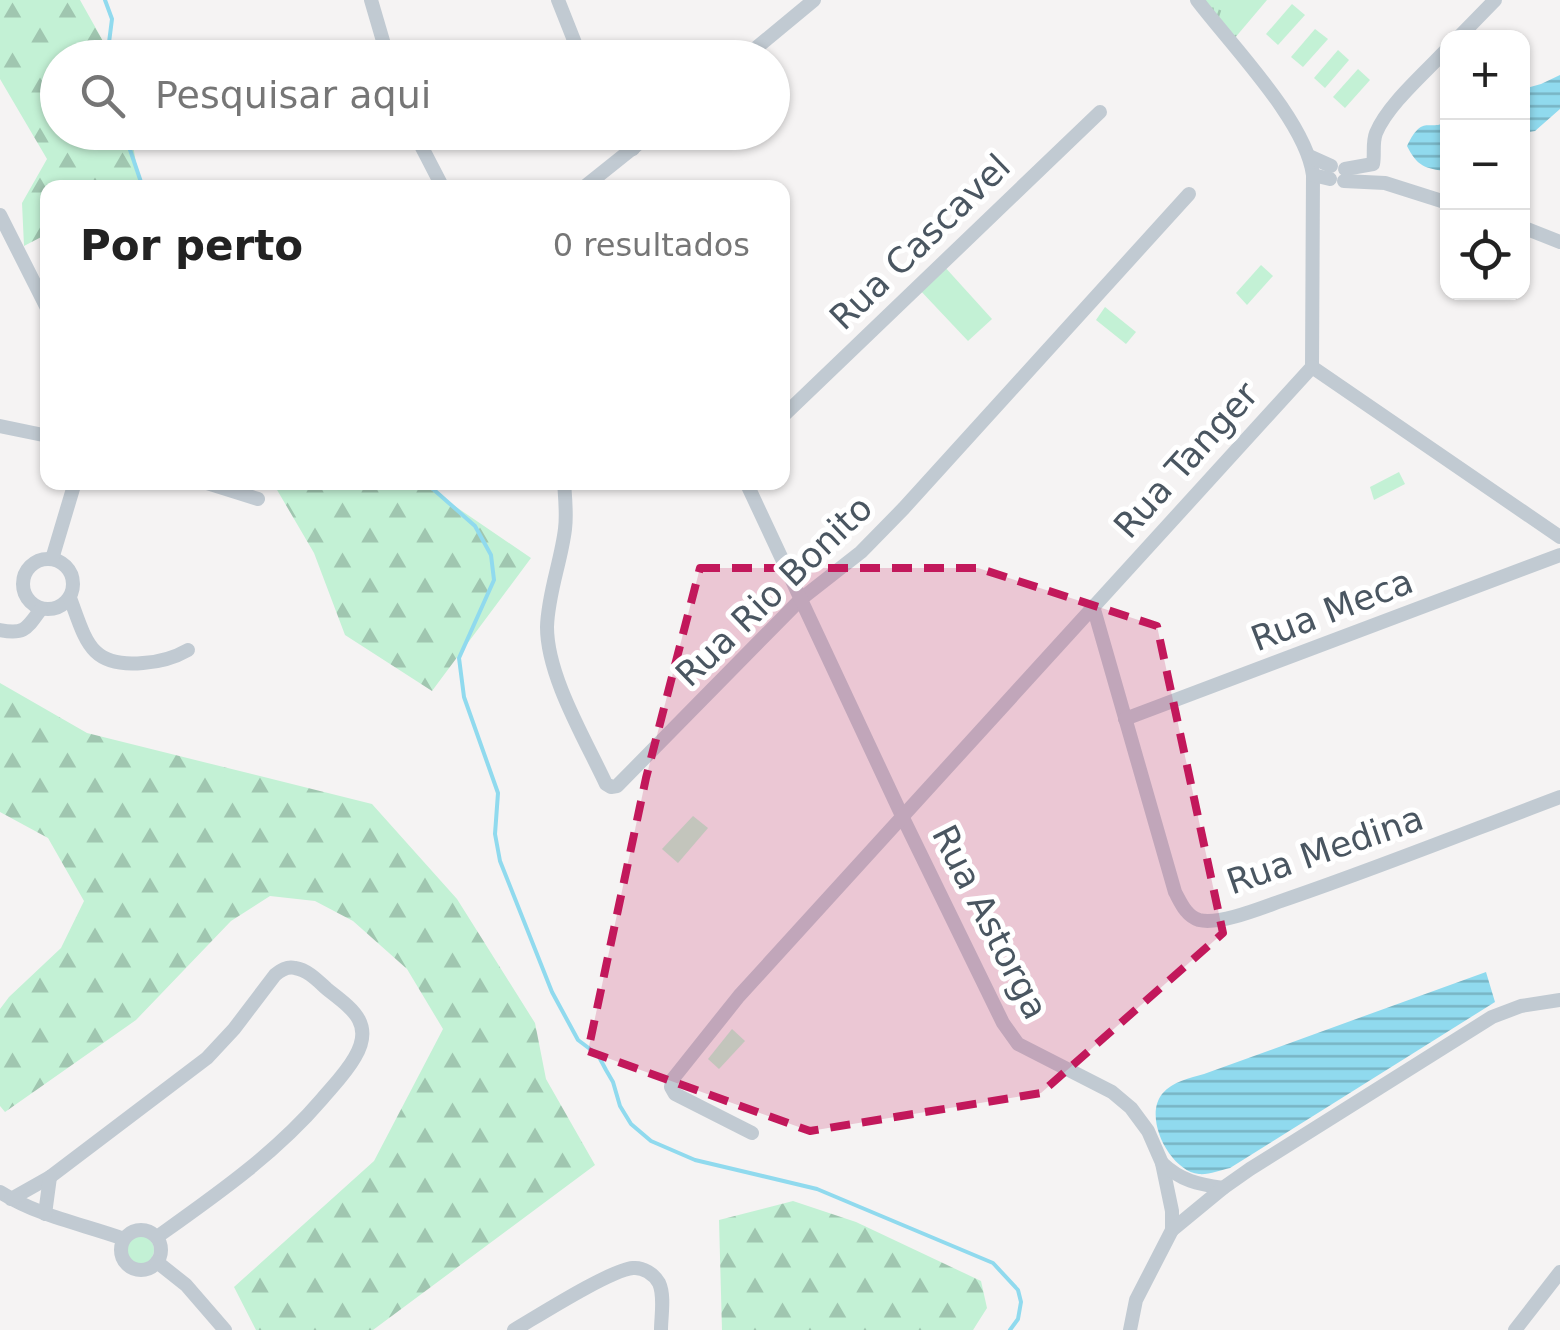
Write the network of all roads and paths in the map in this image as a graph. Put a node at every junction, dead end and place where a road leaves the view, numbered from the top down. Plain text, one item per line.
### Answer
1 (372, 0) edge
2 (558, 0) edge
3 (814, 0) edge
4 (1197, 0) edge
5 (1495, 0) edge
6 (1466, 30) edge
7 (383, 40) edge
8 (574, 40) edge
9 (766, 40) edge
10 (1440, 57) edge
11 (1100, 112) dead end
12 (423, 150) edge
13 (632, 150) edge
14 (1311, 156) junction
15 (1338, 173) junction
16 (1313, 176) junction
17 (438, 180) edge
18 (593, 180) edge
19 (1189, 194) dead end
20 (1440, 200) edge
21 (0, 215) edge
22 (1530, 230) edge
23 (1560, 242) edge
24 (40, 294) edge
25 (1312, 367) junction
26 (790, 409) edge
27 (0, 426) edge
28 (40, 434) edge
29 (73, 490) edge
30 (229, 490) edge
31 (564, 490) edge
32 (750, 490) edge
33 (258, 499) dead end
34 (1560, 537) edge
35 (1560, 556) edge
36 (52, 559) junction
37 (70, 598) junction
38 (801, 599) junction
39 (1093, 606) junction
40 (42, 609) junction
41 (0, 630) edge
42 (188, 650) dead end
43 (1126, 720) junction
44 (1560, 796) edge
45 (903, 818) junction
46 (1554, 1000) edge
47 (752, 1133) dead end
48 (1162, 1163) junction
49 (50, 1177) junction
50 (1222, 1188) junction
51 (6, 1196) edge
52 (45, 1214) junction
53 (1172, 1230) junction
54 (157, 1237) junction
55 (124, 1239) junction
56 (158, 1262) junction
57 (1560, 1272) edge
58 (225, 1330) edge
59 (514, 1330) edge
60 (660, 1330) edge
61 (1130, 1330) edge
62 (1515, 1330) edge

1 - 7 street
2 - 8 street
3 - 9 street
4 - 14 street
5 - 6 street
10 - 15 street
11 - 26 street, Rua Cascavel
12 - 17 street
13 - 18 street
14 - 15 street
14 - 16 street
15 - 16 street
15 - 20 street
16 - 25 street
19 - 38 street, Rua Rio Bonito
21 - 24 street
22 - 23 street
25 - 34 street
25 - 39 street, Rua Tanger
27 - 28 street
29 - 36 street
30 - 33 street
31 - 38 street, Rua Rio Bonito
32 - 38 street, Rua Astorga
35 - 43 street, Rua Meca
36 - 37 street
36 - 40 street
37 - 40 street
37 - 42 street
38 - 45 street, Rua Astorga
39 - 43 street, Rua Medina
39 - 45 street, Rua Tanger
40 - 41 street
43 - 44 street, Rua Medina
45 - 47 street, Rua Tanger
45 - 48 street, Rua Astorga
46 - 50 street
48 - 50 street
48 - 53 street, Rua Astorga
49 - 51 street
49 - 52 street
49 - 54 street
50 - 53 street
51 - 52 street
52 - 55 street
53 - 61 street
54 - 55 street
54 - 56 street
55 - 56 street
56 - 58 street
57 - 62 street
59 - 60 street

